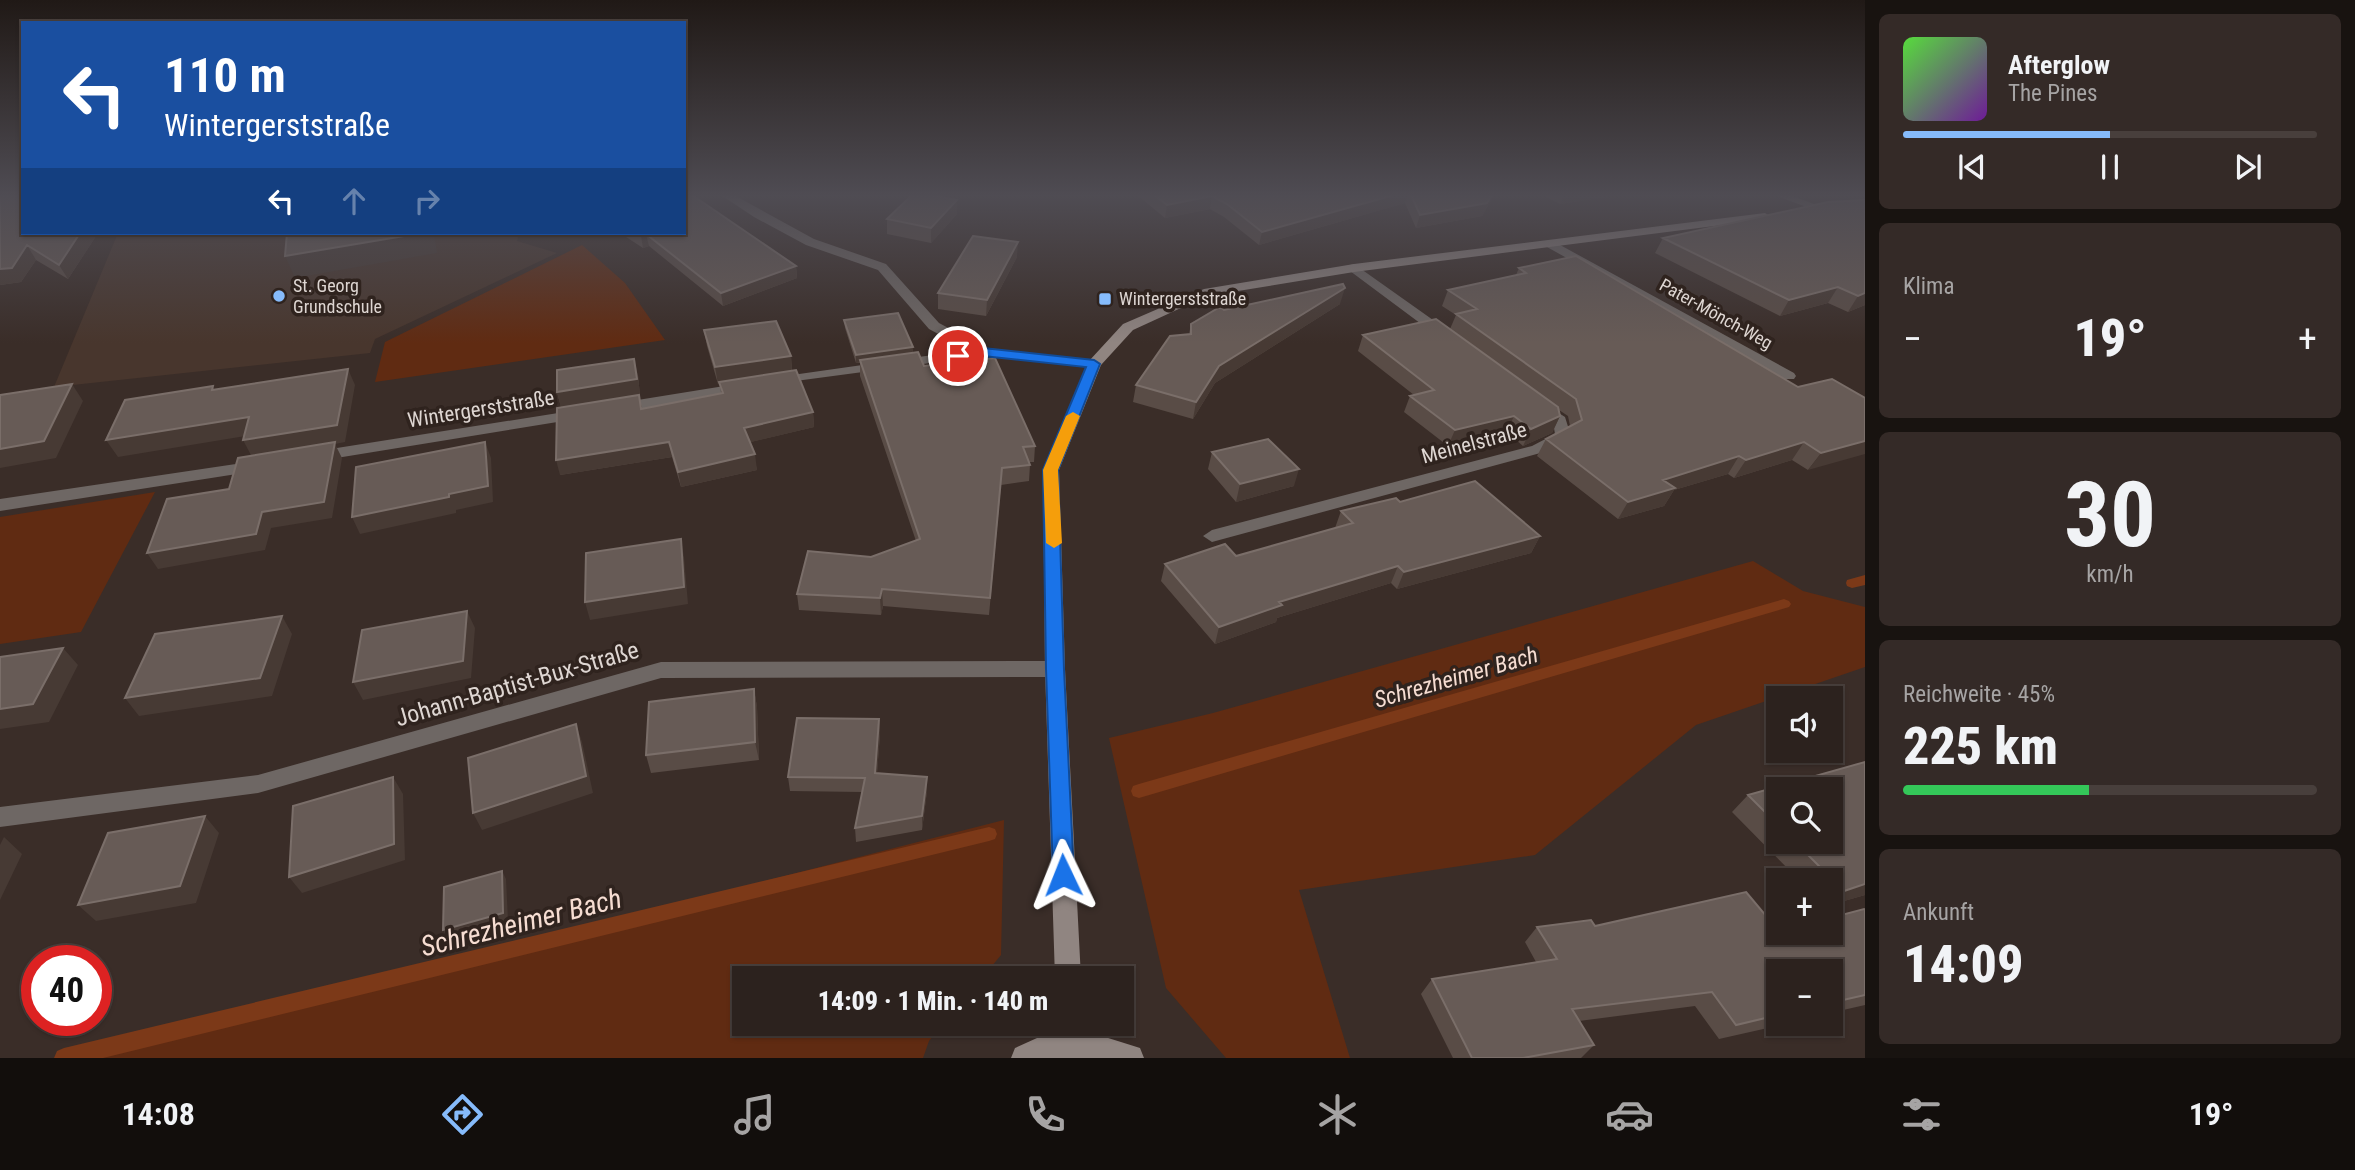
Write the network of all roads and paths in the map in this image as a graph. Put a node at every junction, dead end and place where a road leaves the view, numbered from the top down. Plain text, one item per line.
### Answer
1 (817, 244) edge
2 (1548, 244) edge
3 (1551, 244) edge
4 (1354, 268) junction
5 (1462, 348) edge
6 (983, 352) junction
7 (1094, 364) junction
8 (1789, 376) dead end
9 (1528, 396) edge
10 (307, 458) edge
11 (266, 465) edge
12 (0, 505) edge
13 (1212, 536) dead end
14 (1055, 669) junction
15 (0, 817) edge
16 (1067, 966) edge
17 (1068, 1036) edge
18 (1073, 1036) edge
19 (1025, 1058) edge
20 (1130, 1058) edge

1 - 6 street
2 - 4 street
3 - 8 street, Pater-Mönch-Weg
4 - 5 street
4 - 7 street
6 - 7 street, Wintergerststraße
6 - 10 street, Wintergerststraße
7 - 14 street
9 - 13 street, Meinelstraße
11 - 12 street
14 - 15 street, Johann-Baptist-Bux-Straße
14 - 16 street
17 - 19 street
18 - 20 street

